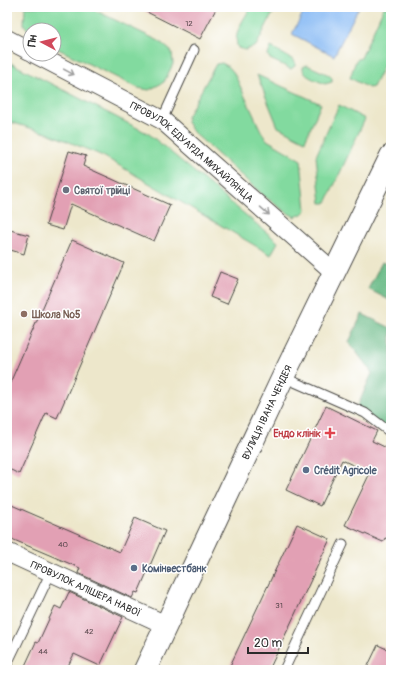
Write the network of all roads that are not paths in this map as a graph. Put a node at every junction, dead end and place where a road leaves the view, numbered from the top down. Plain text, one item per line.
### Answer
1 (7, 40) edge
2 (22, 48) edge
3 (194, 50) dead end
4 (50, 62) edge
5 (162, 120) junction
6 (391, 156) edge
7 (334, 272) junction
8 (283, 377) junction
9 (391, 433) edge
10 (343, 544) dead end
11 (7, 552) edge
12 (51, 572) junction
13 (166, 625) junction
14 (7, 664) edge
15 (145, 670) edge
16 (284, 670) edge

1 - 2 street
3 - 5 lane
4 -> 5 street, ПРОВУЛОК ЕДУАРДА МИХАЙЛЯНЦА
5 -> 7 street, ПРОВУЛОК ЕДУАРДА МИХАЙЛЯНЦА
6 - 7 main road, ВУЛИЦЯ ІВАНА ЧЕНДЕЯ
7 - 8 main road, ВУЛИЦЯ ІВАНА ЧЕНДЕЯ
8 - 9 lane
8 - 13 main road, ВУЛИЦЯ ІВАНА ЧЕНДЕЯ
10 - 16 lane
11 - 12 street, ПРОВУЛОК АЛІШЕРА НАВОЇ
12 - 13 street, ПРОВУЛОК АЛІШЕРА НАВОЇ
12 - 14 lane
13 - 15 main road, ВУЛИЦЯ ІВАНА ЧЕНДЕЯ

